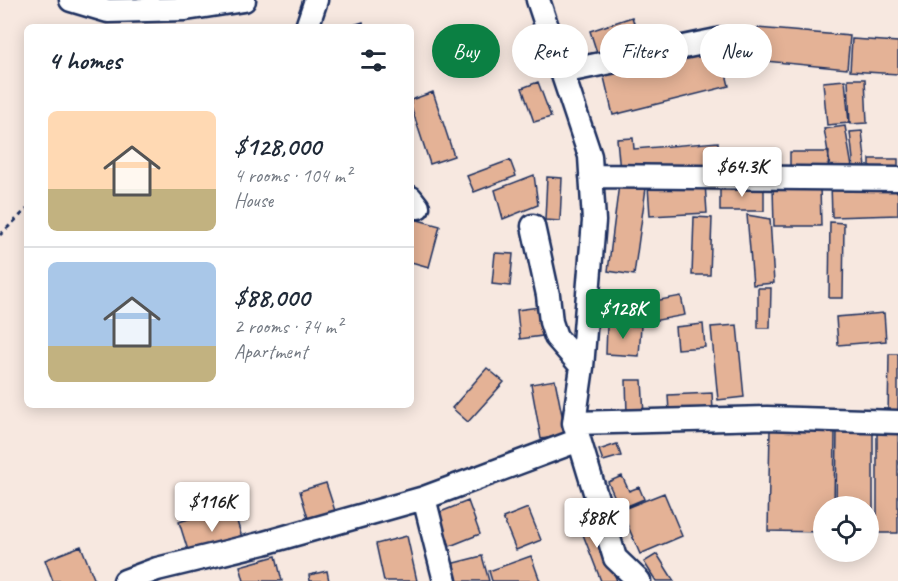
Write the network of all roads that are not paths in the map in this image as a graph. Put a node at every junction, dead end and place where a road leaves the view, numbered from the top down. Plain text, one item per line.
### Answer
1 (71, 0) edge
2 (244, 0) edge
3 (316, 0) edge
4 (537, 0) edge
5 (308, 24) edge
6 (545, 24) edge
7 (700, 44) edge
8 (588, 67) edge
9 (564, 78) edge
10 (591, 176) junction
11 (898, 178) edge
12 (533, 226) dead end
13 (582, 367) junction
14 (898, 422) edge
15 (576, 432) junction
16 (424, 498) junction
17 (126, 581) edge
18 (445, 581) edge
19 (639, 581) edge

1 - 2 street
3 - 5 street
4 - 6 street
7 - 8 street
9 - 10 street
10 - 11 street
10 - 13 street
12 - 13 street
13 - 15 street
14 - 15 street
15 - 16 street
15 - 19 street
16 - 17 street
16 - 18 street

